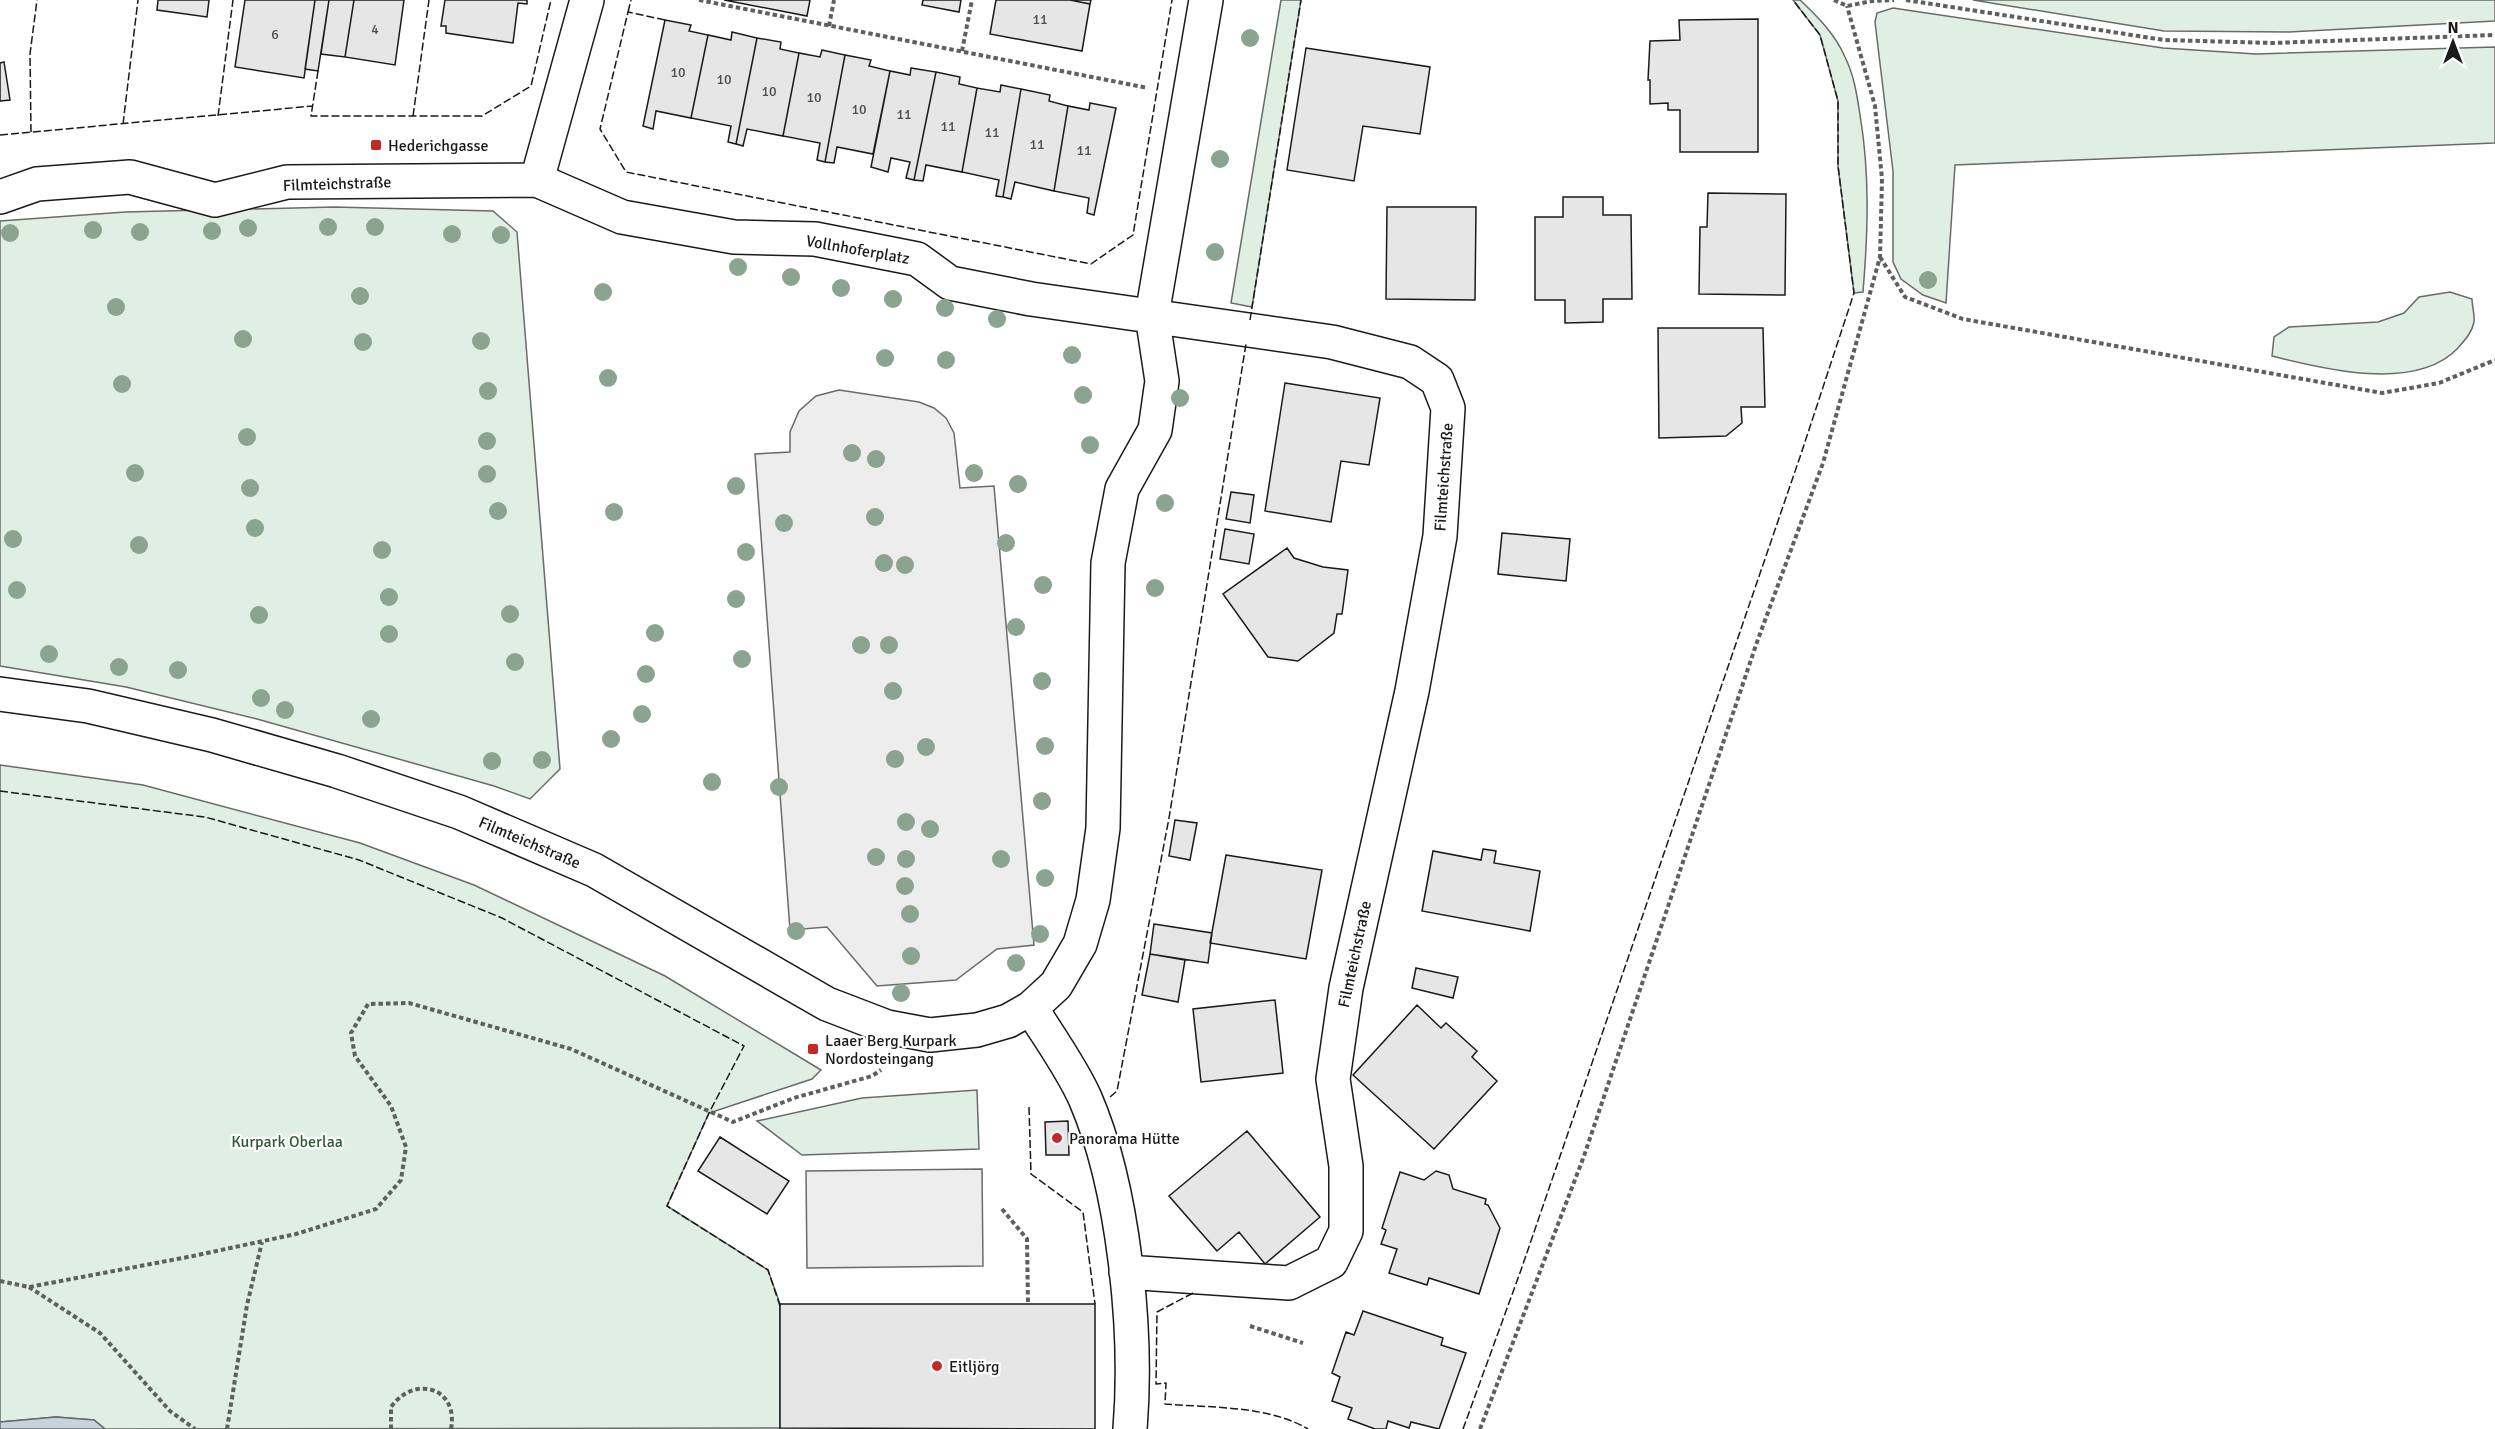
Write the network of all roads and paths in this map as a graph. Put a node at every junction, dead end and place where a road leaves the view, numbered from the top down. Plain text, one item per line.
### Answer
1 (587, 0) edge
2 (699, 0) edge
3 (834, 0) edge
4 (972, 0) edge
5 (1206, 0) edge
6 (1834, 0) edge
7 (1894, 0) edge
8 (1906, 0) edge
9 (1847, 6) junction
10 (829, 26) junction
11 (2495, 34) edge
12 (962, 51) junction
13 (1189, 96) junction
14 (537, 180) junction
15 (0, 197) edge
16 (1880, 257) junction
17 (1152, 315) junction
18 (2495, 360) edge
19 (0, 694) edge
20 (1031, 1008) junction
21 (930, 1035) junction
22 (1002, 1209) dead end
23 (262, 1242) junction
24 (1126, 1272) junction
25 (0, 1281) edge
26 (29, 1287) junction
27 (1028, 1304) dead end
28 (195, 1429) edge
29 (227, 1429) edge
30 (391, 1429) edge
31 (451, 1429) edge
32 (1130, 1429) edge
33 (1480, 1429) edge

1 - 14 street
2 - 10 path
3 - 10 path
4 - 12 path
5 - 13 street
6 - 9 path
7 - 9 path
8 - 11 path
9 - 16 path
10 - 12 path
12 - 13 path
13 - 17 street
14 - 15 street, Filmteichstraße
14 - 17 street, Vollnhoferplatz
16 - 18 path
16 - 33 path
17 - 20 street, Filmteichstraße
17 - 24 street, Filmteichstraße
19 - 21 street, Filmteichstraße
20 - 21 street, Filmteichstraße
20 - 24 street
21 - 23 path
22 - 27 path
23 - 26 path
23 - 29 path
24 - 32 street
25 - 26 path
26 - 28 path
30 - 31 path

